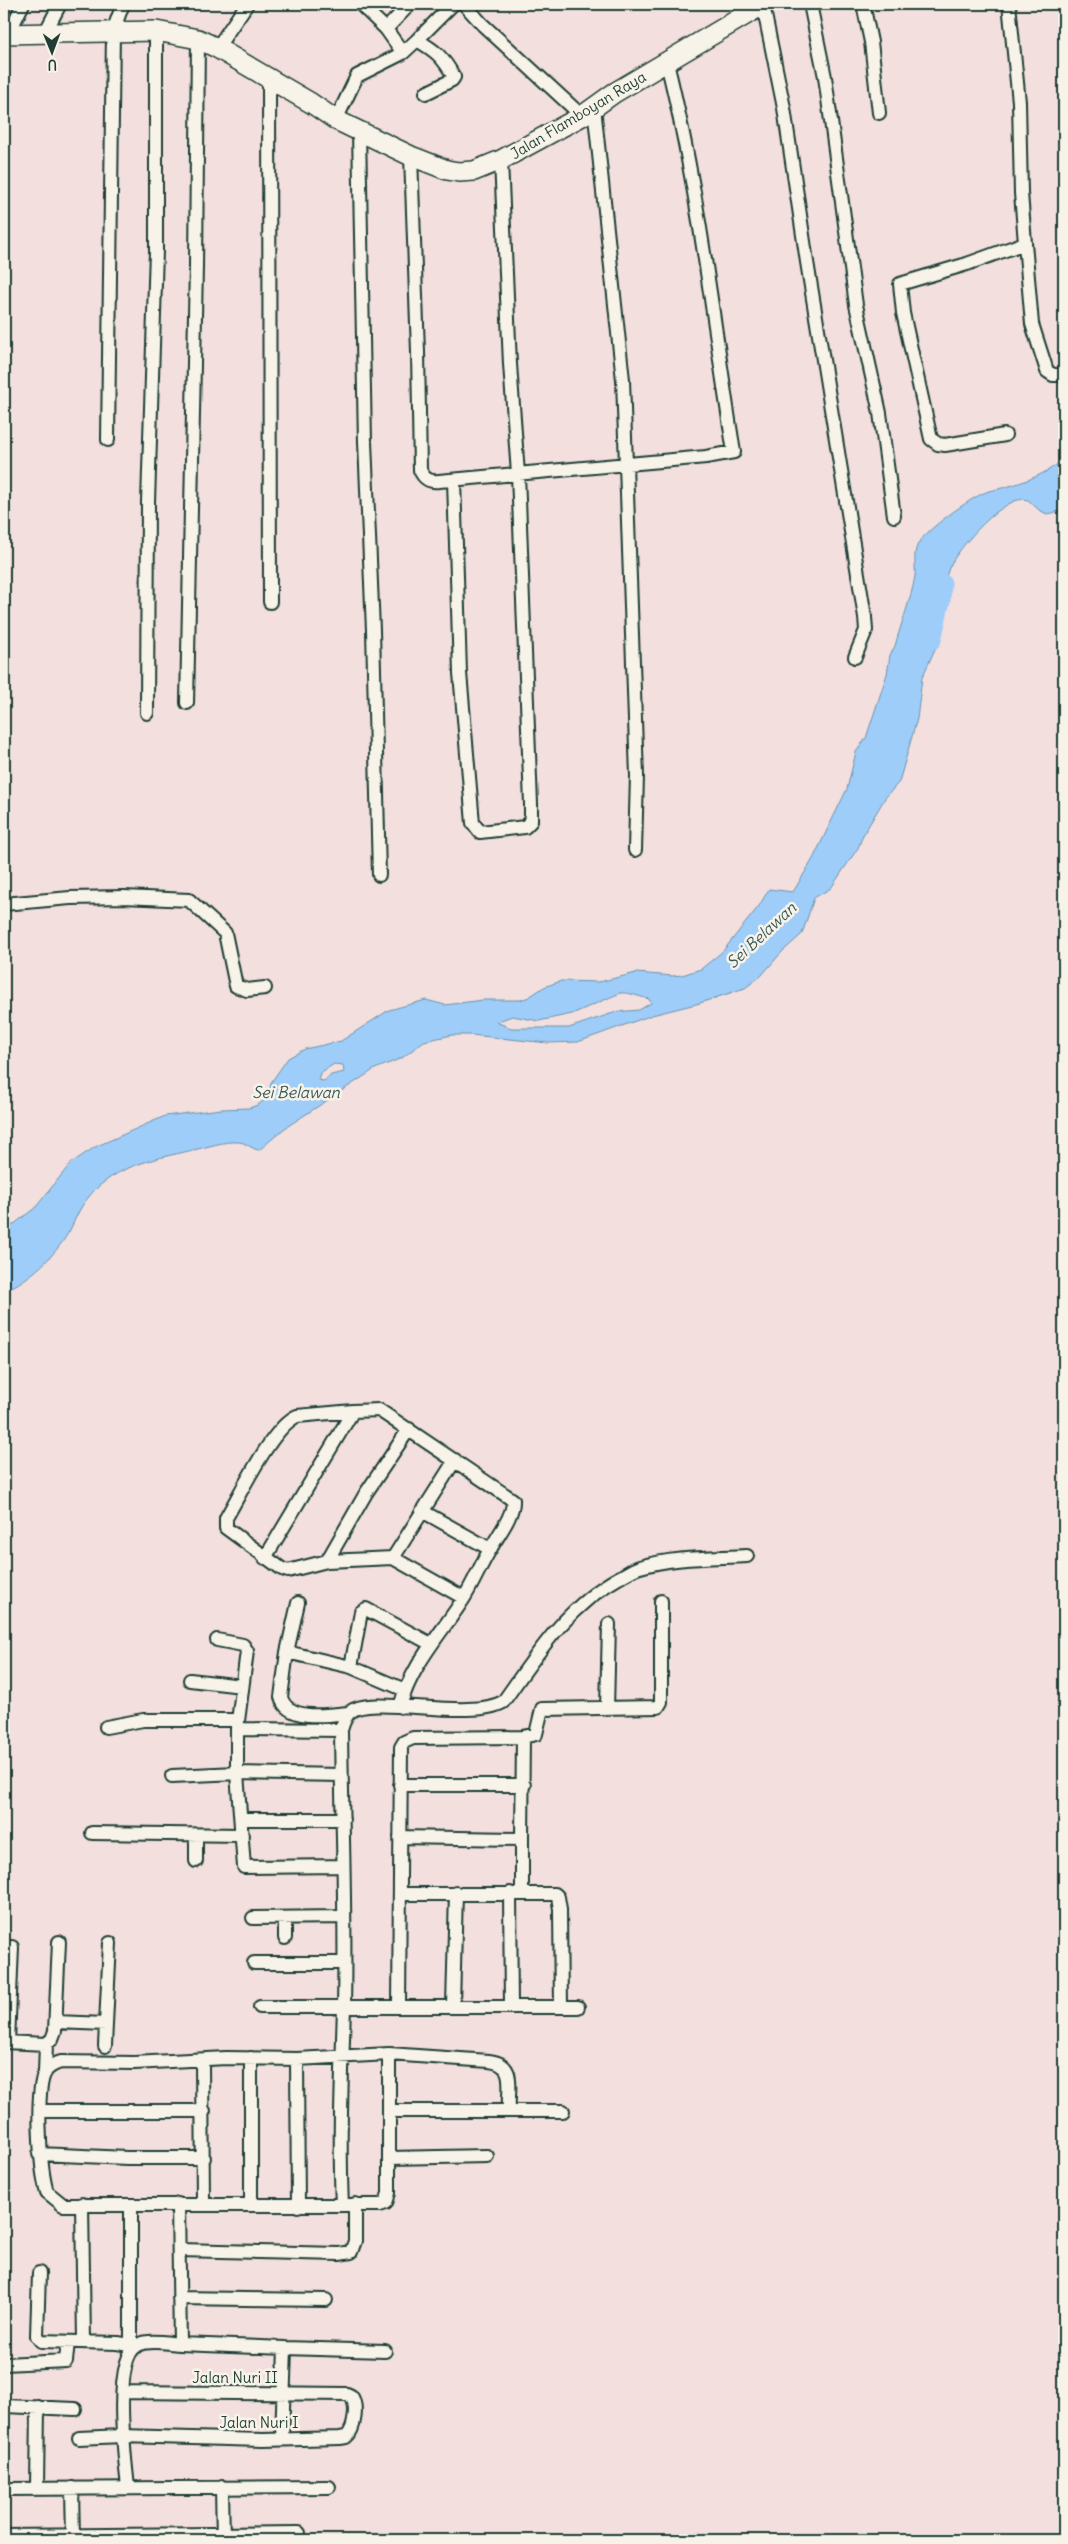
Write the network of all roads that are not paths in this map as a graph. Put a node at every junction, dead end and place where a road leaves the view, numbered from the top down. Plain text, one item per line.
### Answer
1 (23, 4) edge
2 (60, 4) edge
3 (123, 4) edge
4 (247, 4) edge
5 (360, 4) edge
6 (410, 4) edge
7 (453, 4) edge
8 (464, 4) edge
9 (764, 4) edge
10 (810, 4) edge
11 (863, 4) edge
12 (1009, 4) edge
13 (386, 29) junction
14 (113, 31) junction
15 (156, 31) junction
16 (6, 33) edge
17 (45, 33) junction
18 (198, 39) junction
19 (417, 40) junction
20 (217, 48) junction
21 (403, 53) junction
22 (667, 63) junction
23 (269, 79) junction
24 (426, 93) dead end
25 (588, 112) junction
26 (879, 113) dead end
27 (336, 120) junction
28 (359, 131) junction
29 (411, 156) junction
30 (501, 160) junction
31 (1025, 243) junction
32 (1064, 375) edge
33 (1005, 435) dead end
34 (108, 440) dead end
35 (627, 464) junction
36 (518, 474) junction
37 (454, 480) junction
38 (894, 516) dead end
39 (270, 602) dead end
40 (855, 657) dead end
41 (187, 703) dead end
42 (147, 714) dead end
43 (635, 850) dead end
44 (379, 875) dead end
45 (4, 904) edge
46 (265, 988) dead end
47 (353, 1411) junction
48 (410, 1429) junction
49 (455, 1460) junction
50 (422, 1511) junction
51 (490, 1549) junction
52 (747, 1556) dead end
53 (266, 1558) junction
54 (393, 1558) junction
55 (327, 1561) junction
56 (464, 1598) junction
57 (662, 1601) dead end
58 (298, 1603) dead end
59 (609, 1624) dead end
60 (217, 1640) dead end
61 (431, 1644) junction
62 (287, 1652) junction
63 (352, 1667) junction
64 (190, 1680) dead end
65 (242, 1686) junction
66 (405, 1690) junction
67 (400, 1707) junction
68 (606, 1709) junction
69 (348, 1713) junction
70 (237, 1724) junction
71 (106, 1727) dead end
72 (341, 1730) junction
73 (523, 1736) junction
74 (237, 1774) junction
75 (341, 1775) junction
76 (172, 1776) dead end
77 (400, 1785) junction
78 (524, 1785) junction
79 (242, 1819) junction
80 (343, 1819) junction
81 (92, 1833) dead end
82 (242, 1835) junction
83 (196, 1836) junction
84 (400, 1837) junction
85 (522, 1839) junction
86 (196, 1861) dead end
87 (343, 1866) junction
88 (456, 1893) junction
89 (516, 1893) junction
90 (401, 1894) junction
91 (344, 1917) junction
92 (253, 1918) dead end
93 (285, 1918) junction
94 (285, 1938) dead end
95 (59, 1942) dead end
96 (110, 1944) dead end
97 (12, 1948) dead end
98 (254, 1963) dead end
99 (344, 1963) junction
100 (453, 2005) junction
101 (511, 2006) junction
102 (260, 2007) dead end
103 (344, 2007) junction
104 (399, 2007) junction
105 (560, 2007) junction
106 (578, 2007) dead end
107 (56, 2022) junction
108 (106, 2024) junction
109 (6, 2042) edge
110 (46, 2044) junction
111 (105, 2046) dead end
112 (389, 2054) junction
113 (342, 2056) junction
114 (251, 2058) junction
115 (297, 2059) junction
116 (202, 2060) junction
117 (45, 2073) junction
118 (40, 2111) junction
119 (204, 2111) junction
120 (509, 2111) junction
121 (563, 2111) dead end
122 (389, 2112) junction
123 (39, 2154) junction
124 (487, 2156) dead end
125 (204, 2158) junction
126 (389, 2158) junction
127 (203, 2203) junction
128 (82, 2204) junction
129 (178, 2204) junction
130 (355, 2204) junction
131 (251, 2205) junction
132 (342, 2205) junction
133 (131, 2206) junction
134 (298, 2206) junction
135 (179, 2250) junction
136 (39, 2273) dead end
137 (179, 2298) junction
138 (326, 2300) dead end
139 (84, 2341) junction
140 (68, 2342) junction
141 (180, 2344) junction
142 (134, 2345) junction
143 (284, 2348) junction
144 (385, 2351) dead end
145 (4, 2364) edge
146 (123, 2392) junction
147 (284, 2393) junction
148 (347, 2394) joint
149 (4, 2406) edge
150 (38, 2407) junction
151 (75, 2409) dead end
152 (122, 2436) junction
153 (79, 2438) dead end
154 (282, 2439) junction
155 (128, 2487) junction
156 (222, 2487) junction
157 (329, 2487) dead end
158 (4, 2488) edge
159 (37, 2488) junction
160 (72, 2488) junction
161 (300, 2533) dead end
162 (4, 2536) edge
163 (223, 2537) edge
164 (73, 2538) edge

1 - 16 street
2 - 17 street
3 - 14 street
4 - 20 street
5 - 13 street
6 - 13 street
7 - 19 street
8 - 25 street
9 - 22 main road, Jalan Flamboyan Raya
9 - 40 street
10 - 38 street
11 - 26 street
12 - 31 street
13 - 21 street
14 - 15 main road, Jalan Flamboyan Raya
14 - 17 main road, Jalan Flamboyan Raya
14 - 34 street
15 - 18 main road, Jalan Flamboyan Raya
15 - 42 street
16 - 17 main road, Jalan Flamboyan Raya
18 - 20 main road, Jalan Flamboyan Raya
18 - 41 street
19 - 21 street
19 - 24 street
20 - 23 main road, Jalan Flamboyan Raya
21 - 27 street
22 - 25 main road, Jalan Flamboyan Raya
22 - 35 street
23 - 27 main road, Jalan Flamboyan Raya
23 - 39 street
25 - 30 main road, Jalan Flamboyan Raya
25 - 35 street
27 - 28 main road, Jalan Flamboyan Raya
28 - 29 main road, Jalan Flamboyan Raya
28 - 44 street
29 - 30 main road, Jalan Flamboyan Raya
29 - 37 street
30 - 36 street
31 - 32 street
31 - 33 street
35 - 36 street
35 - 43 street
36 - 37 street
36 - 37 street
45 - 46 street
47 - 48 street
47 - 53 street
47 - 53 street
48 - 49 street
48 - 55 street
49 - 50 street
49 - 51 street
50 - 51 street
50 - 54 street
51 - 56 street
52 - 67 street
53 - 55 street
54 - 55 street
54 - 56 street
56 - 61 street
57 - 68 street
58 - 62 street
59 - 68 street
60 - 65 street
61 - 63 street
61 - 66 street
62 - 63 street
62 - 69 street
63 - 66 street
64 - 65 street
65 - 70 street
66 - 67 street
67 - 69 street
68 - 73 street
69 - 72 street
70 - 71 street
70 - 72 street
70 - 74 street
72 - 75 street
73 - 77 street
73 - 78 street
74 - 75 street
74 - 76 street
74 - 79 street
75 - 80 street
77 - 78 street
77 - 84 street
78 - 85 street
79 - 80 street
79 - 82 street
80 - 87 street
81 - 83 street
82 - 83 street
82 - 87 street
83 - 86 street
84 - 85 street
84 - 90 street
85 - 89 street
87 - 91 street
88 - 89 street
88 - 90 street
88 - 100 street
89 - 101 street
89 - 105 street
90 - 104 street
91 - 93 street
91 - 99 street
92 - 93 street
93 - 94 street
95 - 107 street
96 - 108 street
97 - 109 street
98 - 99 street
99 - 103 street
100 - 101 street
100 - 104 street
101 - 105 street
102 - 103 street
103 - 104 street
103 - 113 street
105 - 106 street
107 - 108 street
107 - 110 street
108 - 111 street
109 - 110 street
110 - 117 street
112 - 113 street
112 - 120 street
112 - 122 street
113 - 115 street
113 - 132 street
114 - 115 street
114 - 116 street
114 - 131 street
115 - 134 street
116 - 117 street
116 - 119 street
117 - 118 street
118 - 119 street
118 - 123 street
119 - 125 street
120 - 121 street
120 - 122 street
122 - 126 street
123 - 125 street
123 - 128 street
124 - 126 street
125 - 127 street
126 - 130 street
127 - 129 street
127 - 131 street
128 - 133 street
128 - 139 street
129 - 133 street
129 - 135 street
130 - 132 street
130 - 135 street
131 - 134 street
132 - 134 street
133 - 142 street
135 - 137 street
136 - 140 street
137 - 138 street
137 - 141 street
139 - 140 street
139 - 142 street
140 - 145 street
141 - 142 street
141 - 143 street
142 - 146 street
143 - 144 street
143 - 147 street
146 - 147 street, Jalan Nuri II
146 - 152 street
147 - 148 street, Jalan Nuri II
147 - 154 street
148 - 154 street, Jalan Nuri I
149 - 150 street
150 - 151 street
150 - 159 street
152 - 153 street, Jalan Nuri I
152 - 154 street, Jalan Nuri I
152 - 155 street
155 - 156 street
155 - 160 street
156 - 157 street
156 - 163 street
158 - 159 street
159 - 160 street
160 - 164 street
161 - 163 street
162 - 164 street
163 - 164 street

